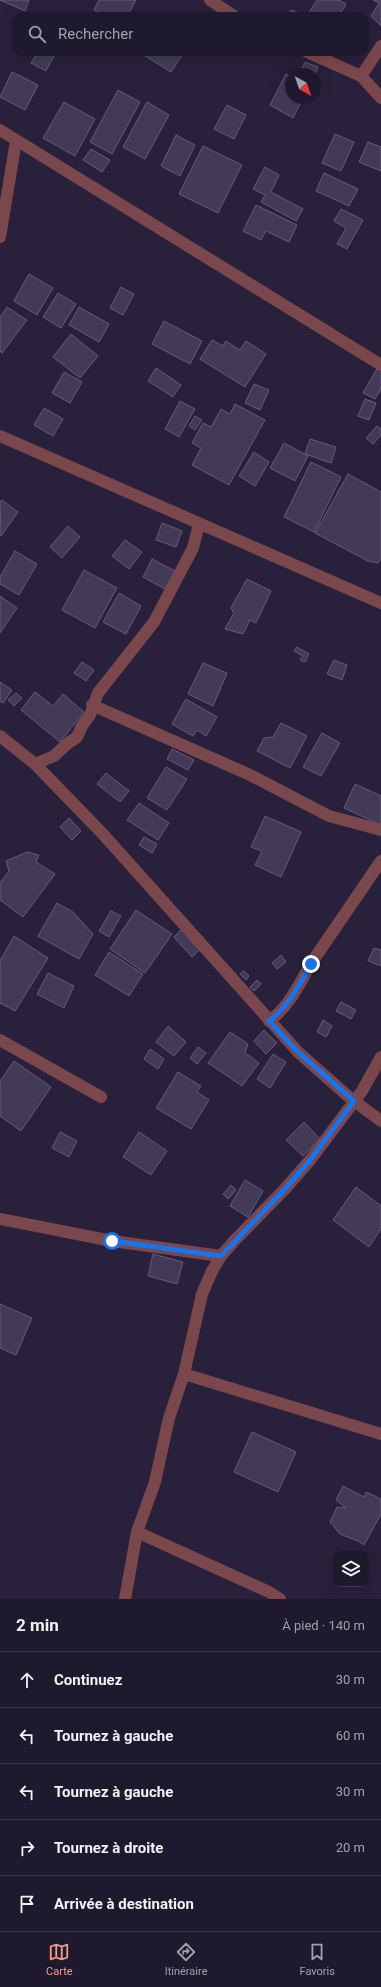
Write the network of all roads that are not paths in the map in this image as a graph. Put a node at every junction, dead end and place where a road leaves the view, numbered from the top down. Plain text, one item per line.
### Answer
1 (210, 0) edge
2 (228, 12) edge
3 (381, 46) edge
4 (317, 56) edge
5 (361, 76) junction
6 (381, 98) edge
7 (0, 130) edge
8 (16, 141) junction
9 (0, 238) edge
10 (381, 365) edge
11 (0, 436) edge
12 (199, 524) junction
13 (381, 603) edge
14 (92, 704) junction
15 (0, 736) edge
16 (35, 764) junction
17 (381, 830) edge
18 (381, 861) edge
19 (269, 1021) junction
20 (0, 1040) edge
21 (381, 1057) edge
22 (101, 1097) dead end
23 (354, 1101) junction
24 (381, 1121) edge
25 (0, 1219) edge
26 (221, 1256) junction
27 (184, 1374) junction
28 (381, 1434) edge
29 (136, 1532) junction
30 (125, 1599) edge
31 (280, 1599) edge

1 - 2 street
3 - 5 street
4 - 5 street
5 - 6 street
7 - 8 street
8 - 9 street
8 - 10 street
11 - 12 street
12 - 13 street
12 - 14 street
14 - 16 street
14 - 17 street
15 - 16 street
16 - 19 street
18 - 19 street
19 - 23 street
20 - 22 street
21 - 23 street
23 - 24 street
23 - 26 street
25 - 26 street
26 - 27 street
27 - 28 street
27 - 29 street
29 - 30 street
29 - 31 street

